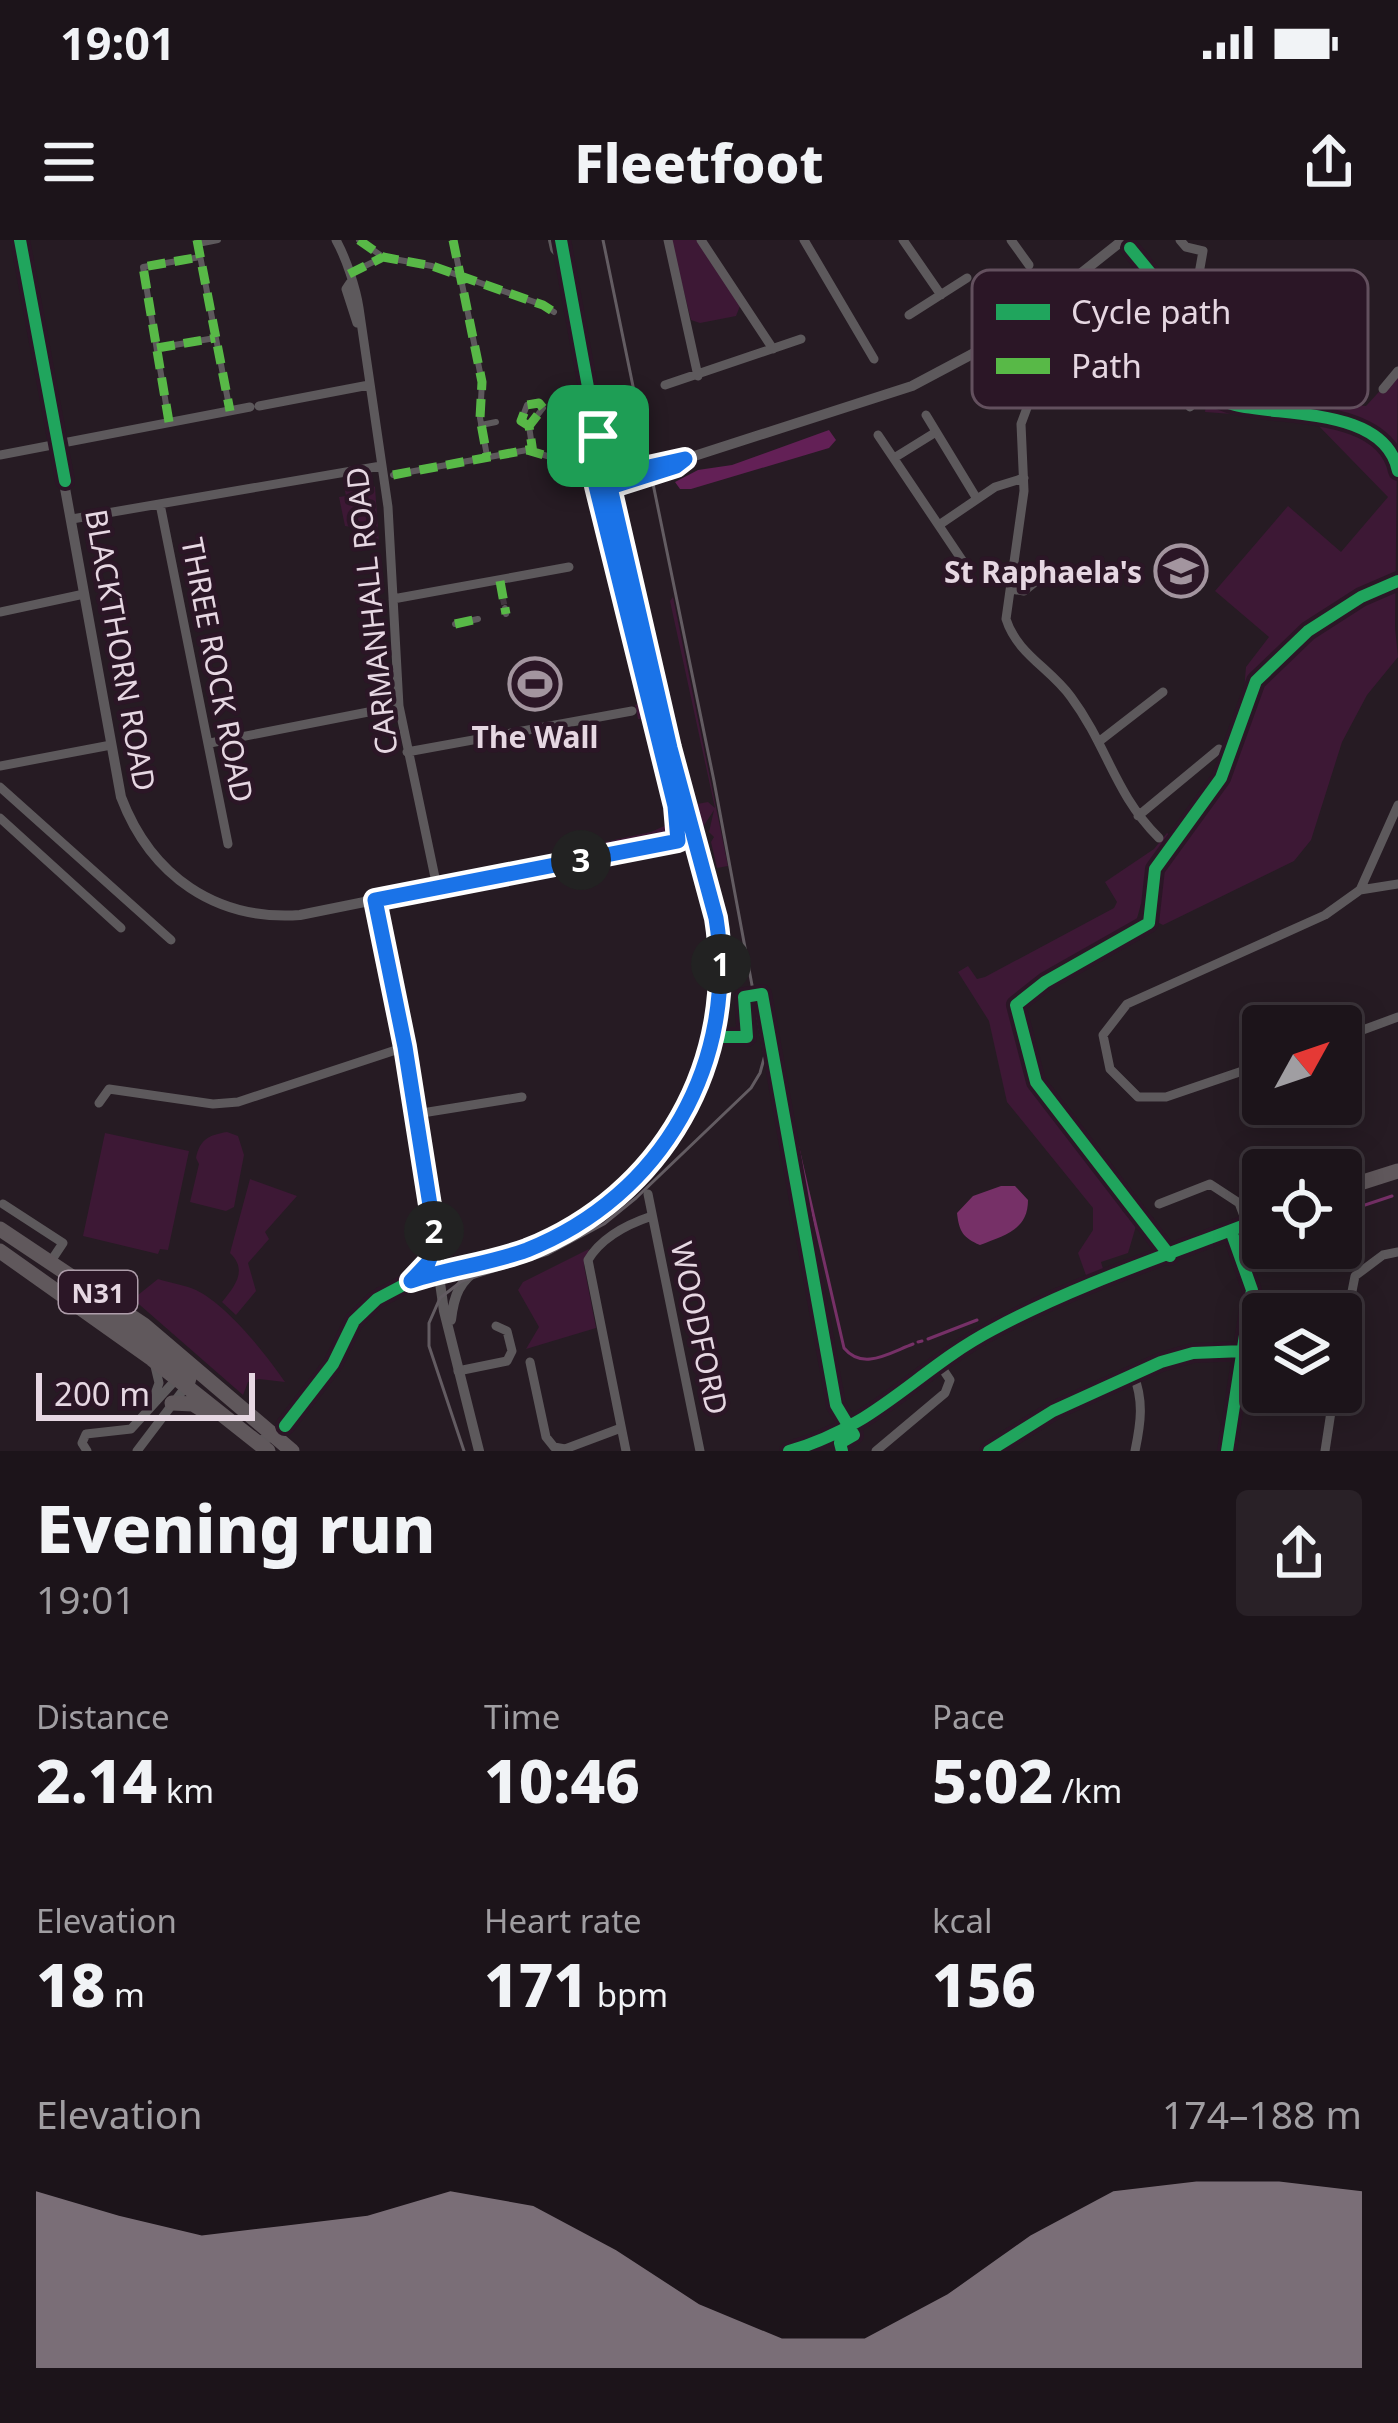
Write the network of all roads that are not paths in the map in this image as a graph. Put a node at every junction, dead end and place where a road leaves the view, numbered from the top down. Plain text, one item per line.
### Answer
1 (20, 240) edge
2 (218, 240) edge
3 (359, 240) edge
4 (453, 240) edge
5 (557, 240) edge
6 (668, 240) edge
7 (700, 240) edge
8 (804, 240) edge
9 (903, 240) edge
10 (1011, 240) edge
11 (1123, 240) edge
12 (1180, 240) edge
13 (197, 242) edge
14 (339, 243) edge
15 (200, 257) junction
16 (383, 257) junction
17 (1029, 266) dead end
18 (1085, 270) edge
19 (1146, 270) edge
20 (1200, 270) edge
21 (462, 275) junction
22 (967, 278) dead end
23 (349, 279) junction
24 (941, 295) junction
25 (554, 312) dead end
26 (909, 315) dead end
27 (214, 338) junction
28 (802, 339) dead end
29 (157, 349) junction
30 (773, 349) junction
31 (972, 354) edge
32 (874, 359) dead end
33 (1398, 370) edge
34 (698, 376) junction
35 (665, 385) dead end
36 (369, 386) junction
37 (1383, 389) dead end
38 (1027, 408) edge
39 (230, 411) junction
40 (926, 415) dead end
41 (470, 420) dead end
42 (169, 422) junction
43 (480, 422) junction
44 (496, 422) dead end
45 (522, 423) junction
46 (936, 433) junction
47 (878, 435) dead end
48 (58, 442) junction
49 (533, 453) junction
50 (0, 455) edge
51 (487, 456) junction
52 (554, 458) dead end
53 (894, 458) junction
54 (381, 466) junction
55 (393, 476) dead end
56 (1024, 478) junction
57 (609, 482) junction
58 (977, 499) junction
59 (160, 505) junction
60 (72, 519) junction
61 (939, 524) junction
62 (966, 566) dead end
63 (569, 567) dead end
64 (1039, 579) dead end
65 (1011, 590) junction
66 (85, 594) junction
67 (393, 599) junction
68 (0, 611) edge
69 (478, 619) dead end
70 (455, 624) dead end
71 (1163, 692) dead end
72 (399, 706) junction
73 (632, 711) dead end
74 (1101, 740) junction
75 (210, 743) junction
76 (111, 745) junction
77 (407, 752) junction
78 (1216, 757) dead end
79 (0, 766) edge
80 (0, 787) edge
81 (1398, 805) edge
82 (1138, 816) junction
83 (0, 818) edge
84 (696, 835) junction
85 (1160, 838) dead end
86 (228, 844) dead end
87 (1376, 861) junction
88 (1394, 884) edge
89 (437, 887) junction
90 (1360, 890) junction
91 (375, 900) junction
92 (121, 928) dead end
93 (171, 940) dead end
94 (1398, 1017) edge
95 (1362, 1030) edge
96 (405, 1047) junction
97 (1242, 1071) edge
98 (522, 1097) dead end
99 (99, 1103) dead end
100 (416, 1114) junction
101 (1398, 1171) edge
102 (1362, 1182) edge
103 (648, 1194) dead end
104 (3, 1204) dead end
105 (1159, 1204) dead end
106 (1242, 1211) edge
107 (652, 1216) junction
108 (1242, 1227) edge
109 (0, 1232) edge
110 (436, 1247) junction
111 (0, 1251) edge
112 (1398, 1252) edge
113 (51, 1261) junction
114 (489, 1262) junction
115 (464, 1267) junction
116 (440, 1273) junction
117 (411, 1281) junction
118 (1351, 1293) edge
119 (443, 1305) junction
120 (496, 1326) dead end
121 (450, 1327) junction
122 (1242, 1351) edge
123 (152, 1359) junction
124 (530, 1362) dead end
125 (1242, 1363) edge
126 (940, 1365) junction
127 (458, 1371) junction
128 (1133, 1373) junction
129 (185, 1374) junction
130 (172, 1403) junction
131 (147, 1413) junction
132 (1331, 1413) edge
133 (621, 1428) junction
134 (131, 1430) junction
135 (266, 1443) edge
136 (141, 1446) edge
137 (86, 1451) edge
138 (292, 1451) edge
139 (478, 1451) edge
140 (626, 1451) edge
141 (700, 1451) edge
142 (789, 1451) edge
143 (876, 1451) edge
144 (989, 1451) edge
145 (1135, 1451) edge
146 (1227, 1451) edge
147 (1325, 1451) edge

1 - 48 street, BLACKTHORN ROAD
2 - 13 street
3 - 16 street
4 - 21 street
5 - 57 street
6 - 34 street
7 - 30 street
8 - 32 street
9 - 24 street
10 - 17 street
11 - 18 street
11 - 19 street
12 - 20 street
13 - 15 street
14 - 23 street, CARMANHALL ROAD
15 - 27 street
15 - 29 street
16 - 21 street
16 - 23 street
21 - 25 street
21 - 43 street
22 - 24 street
23 - 36 street, CARMANHALL ROAD
24 - 26 street
27 - 29 street
27 - 39 street
28 - 30 street
29 - 42 street
30 - 34 street
31 - 57 street
33 - 37 street
34 - 35 street
36 - 39 street
36 - 54 street, CARMANHALL ROAD
38 - 56 street
39 - 42 street
40 - 46 street
41 - 43 street
42 - 48 street
43 - 44 street
43 - 51 street
45 - 45 street
45 - 49 street
46 - 53 street
46 - 58 street
47 - 53 street
48 - 50 street
48 - 60 street, BLACKTHORN ROAD
49 - 51 street
49 - 52 street
51 - 55 street
53 - 61 street
54 - 59 street
54 - 67 street, CARMANHALL ROAD
56 - 58 street
56 - 65 street
57 - 84 street
58 - 61 street
59 - 60 street
59 - 75 street, THREE ROCK ROAD
60 - 66 street, BLACKTHORN ROAD
61 - 62 street
63 - 67 street
64 - 65 street
65 - 74 street
66 - 68 street
66 - 76 street, BLACKTHORN ROAD
67 - 72 street, CARMANHALL ROAD
69 - 70 street
71 - 74 street
72 - 75 street
72 - 77 street, CARMANHALL ROAD
73 - 77 street
74 - 82 street
75 - 86 street, THREE ROCK ROAD
76 - 79 street
76 - 91 street, BLACKTHORN ROAD
77 - 89 street, CARMANHALL ROAD
78 - 82 street
80 - 93 street
81 - 87 street
82 - 85 street
83 - 92 street
84 - 89 street, BLACKTHORN ROAD
84 - 114 street
87 - 88 street
87 - 90 street
88 - 90 street
89 - 91 street, BLACKTHORN ROAD
90 - 97 street
91 - 96 street
94 - 95 street
96 - 99 street
96 - 100 street
98 - 100 street
100 - 110 street
101 - 102 highway
103 - 107 street, WOODFORD
104 - 113 street
105 - 106 street
107 - 133 street, WOODFORD
107 - 141 street, WOODFORD
108 - 126 highway
109 - 113 highway, N31
109 - 129 highway
110 - 115 street
110 - 116 street
110 - 117 street
111 - 123 highway, N31
112 - 118 street
113 - 129 highway, N31
114 - 115 street
114 - 121 street
115 - 116 street
116 - 117 street
116 - 119 street
117 - 119 street
117 - 135 street
119 - 121 street
120 - 127 street
121 - 127 street
122 - 128 street
123 - 129 highway, N31
123 - 131 street
124 - 133 street
125 - 146 street
126 - 142 highway
126 - 143 street
127 - 139 street
128 - 144 street
128 - 145 street
129 - 130 street
129 - 131 street
129 - 135 highway, N31
129 - 135 highway, N31
130 - 135 highway
130 - 136 street
131 - 134 street
132 - 147 street
133 - 140 street, WOODFORD
134 - 136 street
134 - 137 street
135 - 138 highway, N31

